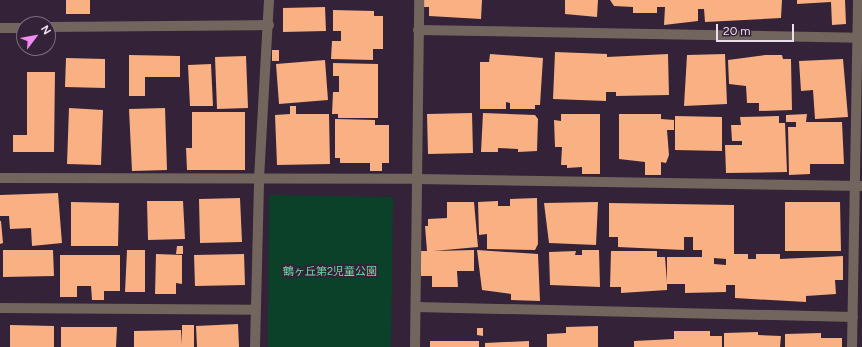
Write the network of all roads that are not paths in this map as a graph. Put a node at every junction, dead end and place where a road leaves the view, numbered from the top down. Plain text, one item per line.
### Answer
1 (270, 0) edge
2 (418, 0) edge
3 (858, 0) edge
4 (269, 25) junction
5 (56, 27) edge
6 (0, 28) edge
7 (16, 28) edge
8 (418, 30) junction
9 (858, 38) junction
10 (0, 178) edge
11 (416, 179) junction
12 (259, 180) junction
13 (860, 186) edge
14 (0, 308) edge
15 (416, 308) junction
16 (255, 310) junction
17 (853, 318) junction
18 (255, 347) edge
19 (415, 347) edge
20 (852, 347) edge

1 - 4 street
2 - 8 street
3 - 9 street
4 - 5 street
4 - 12 street
6 - 7 street
8 - 9 street
8 - 11 street
9 - 13 street
10 - 12 street
11 - 12 street
11 - 13 street
11 - 15 street
12 - 16 street
13 - 17 street
14 - 16 street
15 - 17 street
15 - 19 street
16 - 18 street
17 - 20 street

